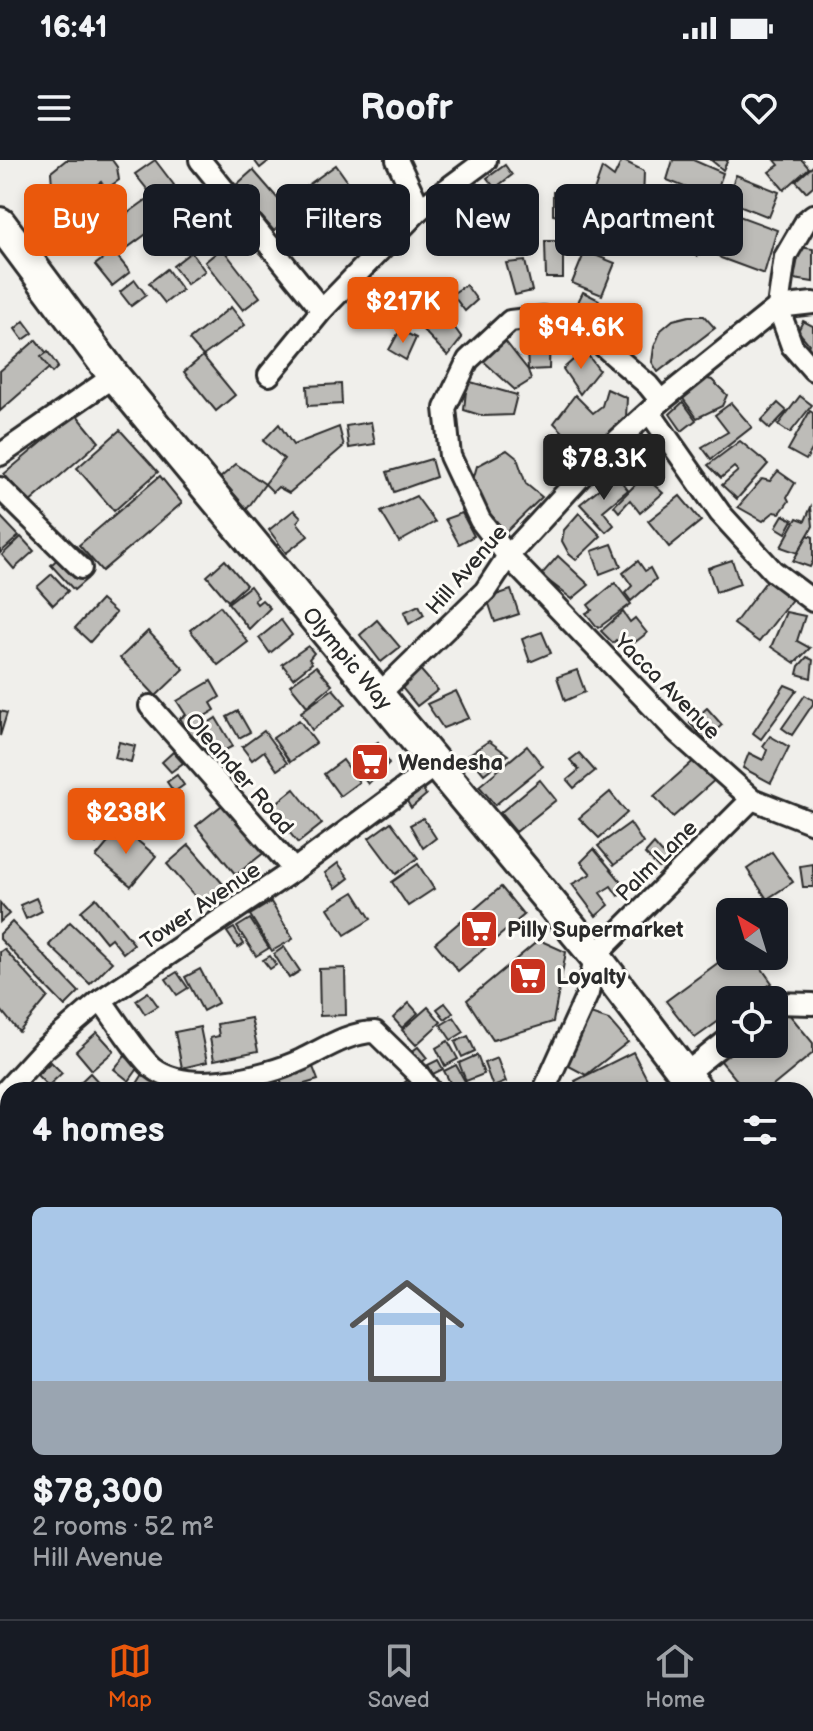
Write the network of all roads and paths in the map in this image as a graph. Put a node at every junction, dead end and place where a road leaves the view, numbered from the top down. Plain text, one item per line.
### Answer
1 (200, 160) edge
2 (397, 160) edge
3 (486, 160) edge
4 (420, 209) junction
5 (813, 215) edge
6 (0, 223) edge
7 (813, 303) edge
8 (778, 307) junction
9 (322, 310) junction
10 (813, 370) edge
11 (269, 375) dead end
12 (114, 376) junction
13 (655, 407) junction
14 (0, 455) edge
15 (0, 488) edge
16 (508, 556) junction
17 (81, 568) dead end
18 (813, 601) edge
19 (378, 695) junction
20 (150, 706) dead end
21 (437, 764) junction
22 (752, 799) junction
23 (813, 823) edge
24 (294, 870) junction
25 (595, 956) junction
26 (101, 1000) junction
27 (788, 1003) edge
28 (813, 1004) edge
29 (716, 1054) edge
30 (14, 1082) edge
31 (424, 1082) edge
32 (548, 1082) edge
33 (691, 1082) edge

1 - 9 street
2 - 4 street
3 - 4 street
4 - 9 street
5 - 8 street
6 - 12 street, Olympic Way
7 - 8 street
8 - 10 street
8 - 13 street, Hill Avenue
9 - 11 street
12 - 14 street
12 - 19 street, Olympic Way
13 - 16 street, Hill Avenue
13 - 16 street, Yacca Avenue
13 - 18 street, Yacca Avenue
15 - 17 street
16 - 19 street, Hill Avenue
16 - 22 street, Yacca Avenue
19 - 21 street, Olympic Way
20 - 24 street, Oleander Road
21 - 24 street, Tower Avenue
21 - 25 street, Olympic Way
22 - 23 street, Yacca Avenue
22 - 25 street, Palm Lane
24 - 26 street, Tower Avenue
25 - 32 street
25 - 33 street, Olympic Way
26 - 30 street, Tower Avenue
26 - 31 street
27 - 28 street
29 - 33 street

